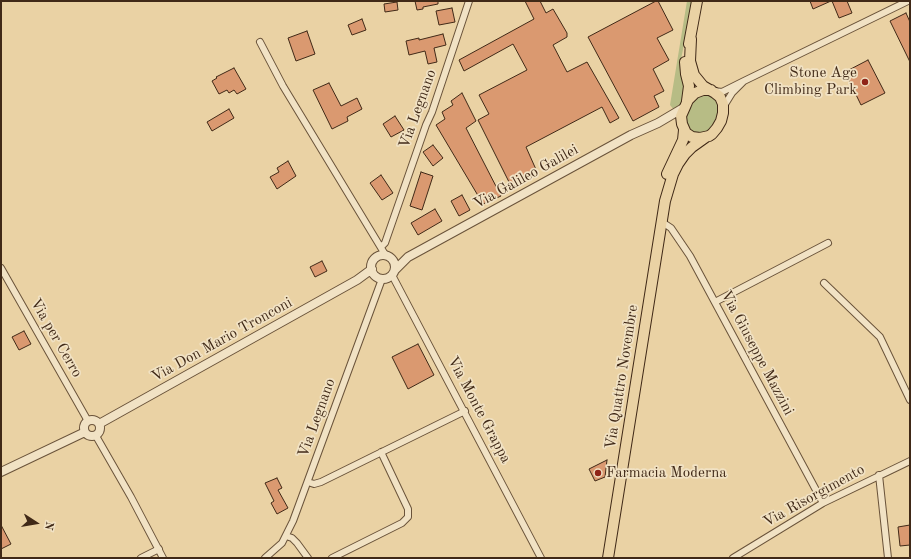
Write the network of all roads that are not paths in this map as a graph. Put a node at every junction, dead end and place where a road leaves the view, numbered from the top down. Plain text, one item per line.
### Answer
1 (469, 1) edge
2 (698, 1) edge
3 (908, 1) edge
4 (691, 39) junction
5 (260, 42) dead end
6 (744, 80) junction
7 (711, 91) junction
8 (685, 107) junction
9 (723, 108) junction
10 (658, 123) junction
11 (684, 129) junction
12 (706, 138) junction
13 (665, 200) junction
14 (662, 222) junction
15 (828, 243) dead end
16 (381, 247) junction
17 (389, 257) junction
18 (408, 257) junction
19 (1, 268) edge
20 (372, 269) junction
21 (394, 272) junction
22 (379, 278) junction
23 (357, 280) junction
24 (824, 283) dead end
25 (715, 302) junction
26 (910, 400) edge
27 (465, 412) junction
28 (88, 421) junction
29 (99, 424) junction
30 (85, 432) junction
31 (96, 436) junction
32 (381, 452) junction
33 (910, 461) edge
34 (1, 472) edge
35 (879, 475) junction
36 (308, 482) junction
37 (823, 503) junction
38 (286, 536) junction
39 (159, 549) junction
40 (141, 558) edge
41 (163, 558) edge
42 (265, 558) edge
43 (308, 558) edge
44 (332, 558) edge
45 (541, 558) edge
46 (608, 558) edge
47 (733, 558) edge
48 (888, 558) edge

1 - 16 street, Via Legnano
2 - 4 main road
3 - 6 street
4 - 7 main road
4 - 8 main road
5 - 16 street
6 - 7 street
6 - 9 street
7 - 8 main road
7 - 9 main road
8 - 10 street, Via Galileo Galilei
8 - 11 main road
9 - 12 main road
10 - 11 street, Via Galileo Galilei
10 - 18 street, Via Galileo Galilei
11 - 12 main road
11 - 13 main road, Via Quattro Novembre
12 - 13 main road, Via Quattro Novembre
13 - 14 main road, Via Quattro Novembre
14 - 25 street, Via Giuseppe Mazzini
14 - 46 main road, Via Quattro Novembre
15 - 25 street
16 - 17 street
17 - 18 street, Via Galileo Galilei
17 - 20 street
17 - 21 street
18 - 21 street, Via Galileo Galilei
19 - 28 street, Via per Cerro
20 - 22 street
20 - 23 street, Via Don Mario Tronconi
21 - 22 street
21 - 27 street, Via Monte Grappa
22 - 23 street, Via Don Mario Tronconi
22 - 36 street, Via Legnano
23 - 29 street, Via Don Mario Tronconi
24 - 26 street
25 - 37 street, Via Giuseppe Mazzini
27 - 32 street
27 - 45 street, Via Monte Grappa
28 - 29 street
28 - 30 street
29 - 31 street
30 - 31 street
30 - 34 street
31 - 39 street
32 - 36 street
32 - 44 street
33 - 35 street, Via Risorgimento
35 - 37 street, Via Risorgimento
35 - 48 street
36 - 38 street, Via Legnano
37 - 47 street, Via Risorgimento
38 - 42 street, Via Legnano
38 - 43 street
39 - 40 street
39 - 41 street

